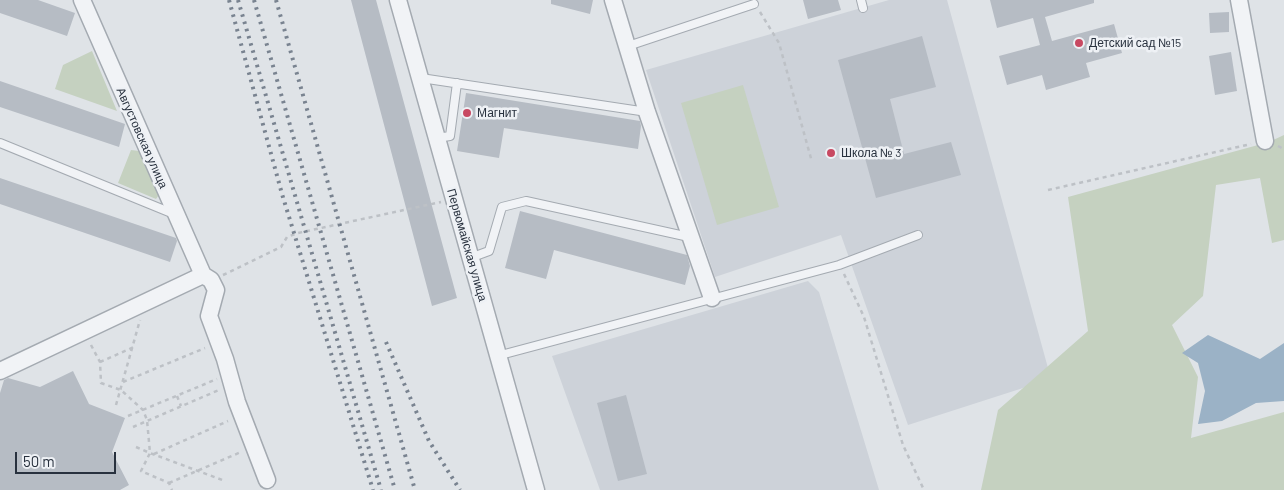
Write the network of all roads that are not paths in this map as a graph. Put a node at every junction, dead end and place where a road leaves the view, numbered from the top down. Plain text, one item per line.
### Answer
1 (82, 0) edge
2 (398, 0) edge
3 (612, 0) edge
4 (1239, 0) edge
5 (754, 4) road end
6 (628, 46) junction
7 (421, 78) junction
8 (456, 83) junction
9 (646, 112) junction
10 (437, 138) junction
11 (1265, 141) road end
12 (0, 143) edge
13 (176, 215) junction
14 (918, 235) dead end
15 (689, 237) junction
16 (470, 258) junction
17 (207, 278) junction
18 (712, 298) junction
19 (498, 356) junction
20 (0, 371) edge
21 (267, 480) dead end
22 (536, 490) edge

1 - 13 street, Августовская улица
2 - 7 street, Первомайская улица
3 - 6 street
4 - 11 street
5 - 6 lane
6 - 9 street
7 - 8 lane
7 - 10 street, Первомайская улица
8 - 9 lane
8 - 10 lane
9 - 15 street
10 - 16 street, Первомайская улица
12 - 13 lane
13 - 17 street, Августовская улица
14 - 18 lane
15 - 16 lane
15 - 18 street
16 - 19 street, Первомайская улица
17 - 20 street
17 - 21 street
18 - 19 lane
19 - 22 street, Первомайская улица

